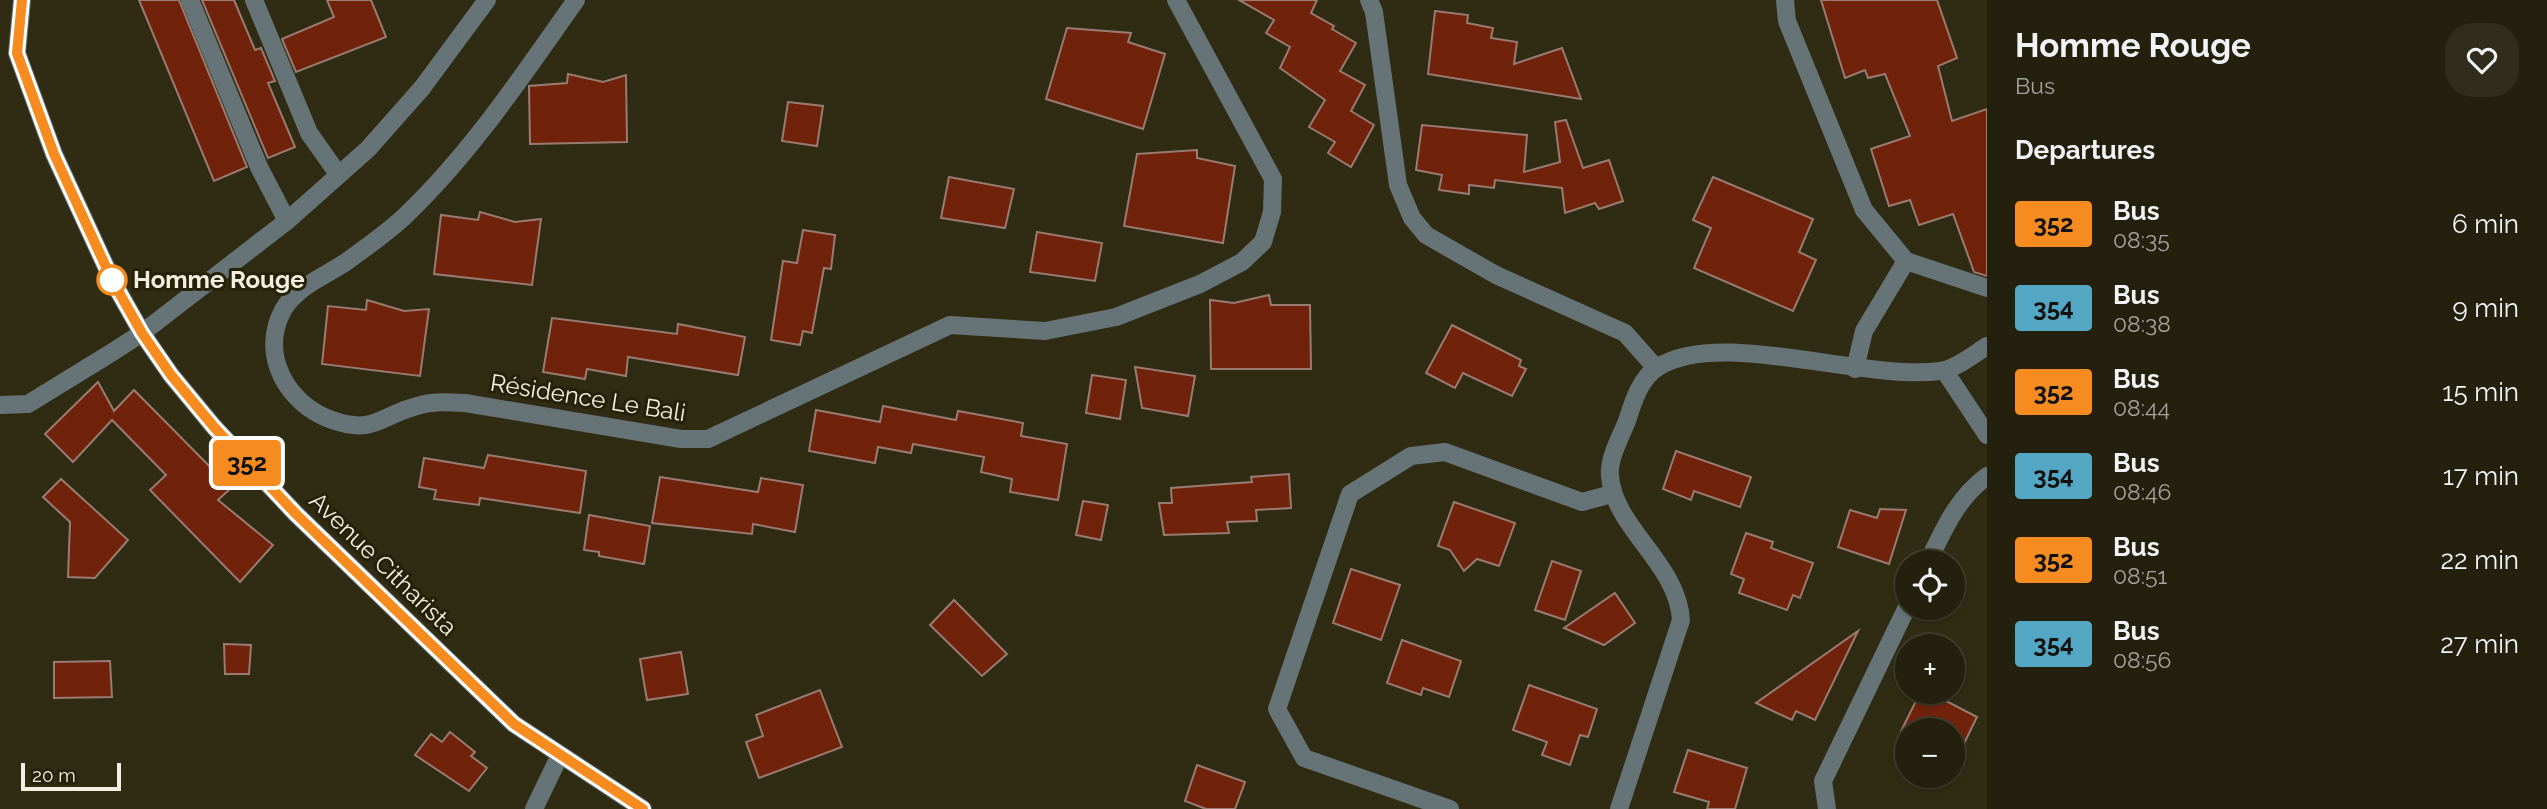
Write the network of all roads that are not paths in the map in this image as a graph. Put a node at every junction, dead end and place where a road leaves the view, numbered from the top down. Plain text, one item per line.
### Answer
1 (22, 0) edge
2 (190, 0) edge
3 (254, 0) edge
4 (487, 0) edge
5 (1176, 0) edge
6 (1369, 0) edge
7 (1785, 0) edge
8 (574, 1) edge
9 (338, 174) junction
10 (286, 221) junction
11 (1906, 261) junction
12 (1987, 288) edge
13 (142, 333) junction
14 (1987, 346) edge
15 (1656, 368) junction
16 (1855, 369) junction
17 (1944, 370) junction
18 (0, 405) edge
19 (1987, 435) edge
20 (1987, 476) edge
21 (1612, 494) junction
22 (1934, 550) edge
23 (1901, 620) edge
24 (560, 755) junction
25 (534, 809) edge
26 (643, 809) edge
27 (1450, 809) edge
28 (1619, 809) edge
29 (1827, 809) edge

1 - 13 street, Avenue Citharista
2 - 10 street
3 - 9 street
4 - 9 street
5 - 8 street, Résidence Le Bali
6 - 15 street
7 - 11 street
9 - 10 street
10 - 13 street
11 - 12 street
11 - 16 street
13 - 18 street
13 - 24 street, Avenue Citharista
14 - 17 street
15 - 16 street
15 - 21 street
16 - 17 street
17 - 19 street
20 - 22 street
21 - 27 street
21 - 28 street
23 - 29 street
24 - 25 street
24 - 26 street, Avenue Citharista

